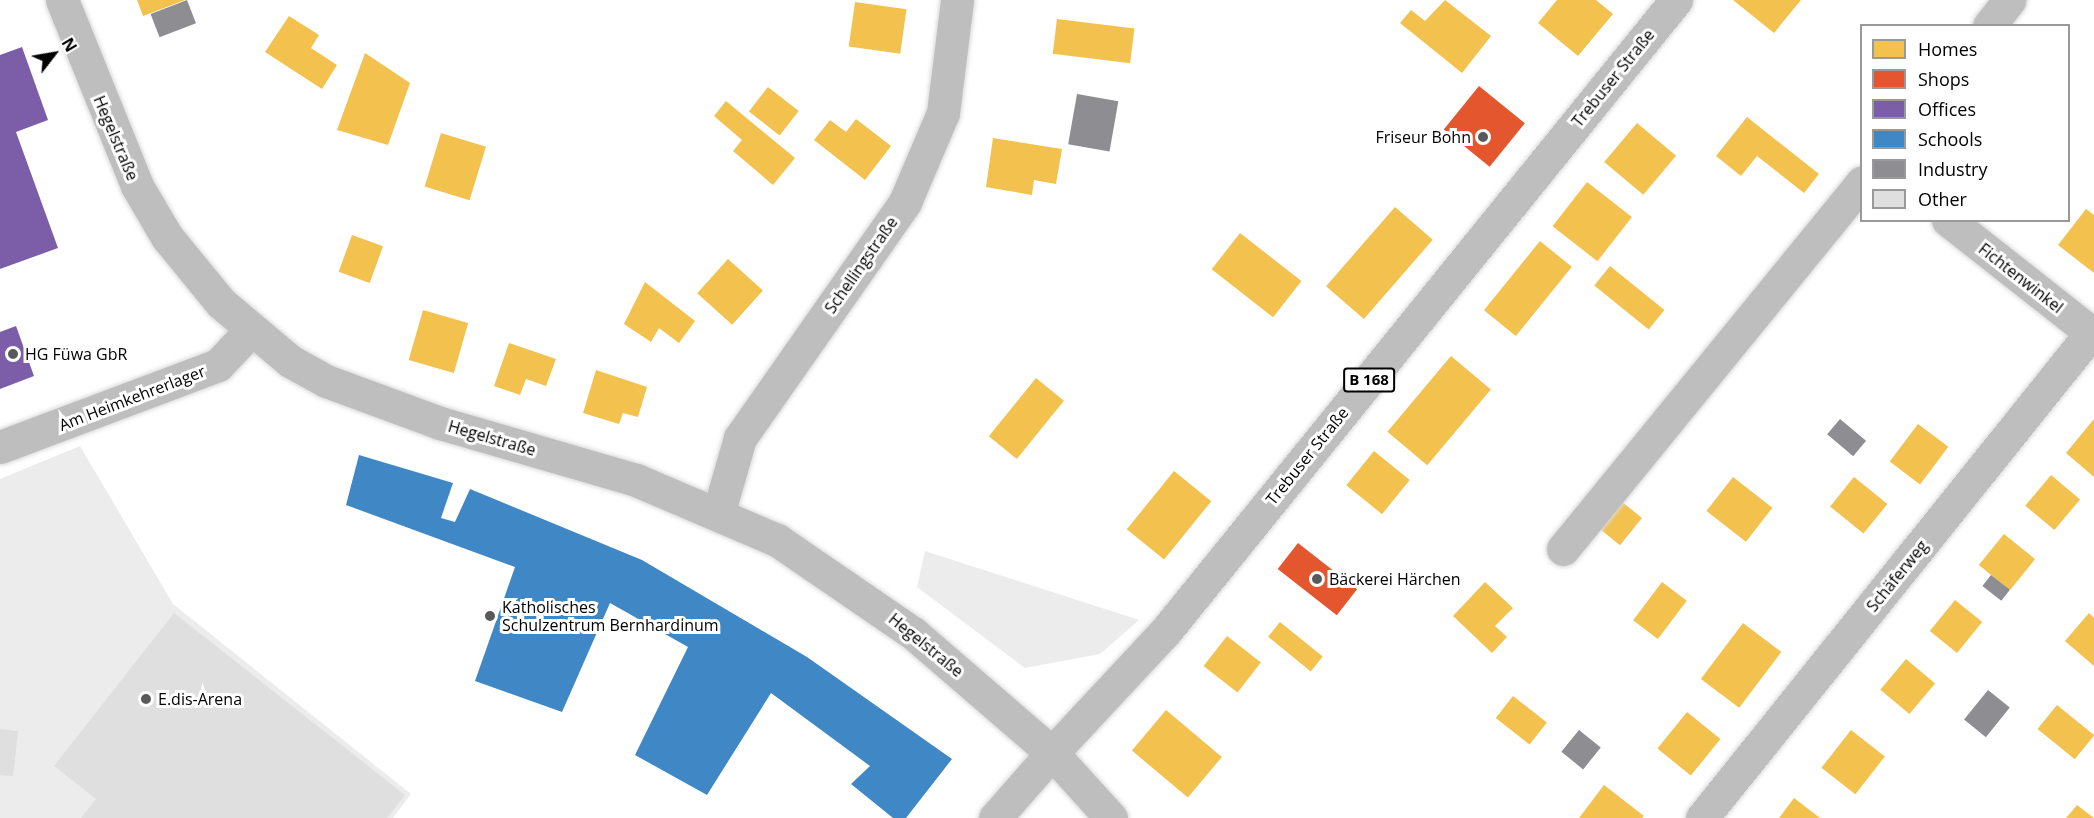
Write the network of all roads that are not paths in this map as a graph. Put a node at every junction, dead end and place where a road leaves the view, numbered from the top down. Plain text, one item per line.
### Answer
1 (62, 0) edge
2 (957, 0) edge
3 (1676, 0) edge
4 (2009, 0) edge
5 (1991, 24) edge
6 (1860, 185) edge
7 (1951, 222) edge
8 (251, 330) junction
9 (2092, 334) edge
10 (0, 447) edge
11 (719, 511) junction
12 (1563, 549) dead end
13 (1052, 753) junction
14 (995, 818) edge
15 (1111, 818) edge
16 (1702, 818) edge

1 - 8 main road, Hegelstraße
2 - 11 main road, Schellingstraße
3 - 13 main road, Trebuser Straße / B 168
4 - 5 main road
6 - 12 main road
7 - 9 main road, Fichtenwinkel
8 - 10 main road, Am Heimkehrerlager
8 - 11 main road, Hegelstraße
9 - 16 main road, Schäferweg
11 - 13 main road, Hegelstraße
13 - 14 main road, Trebuser Straße
13 - 15 main road, Hegelstraße

